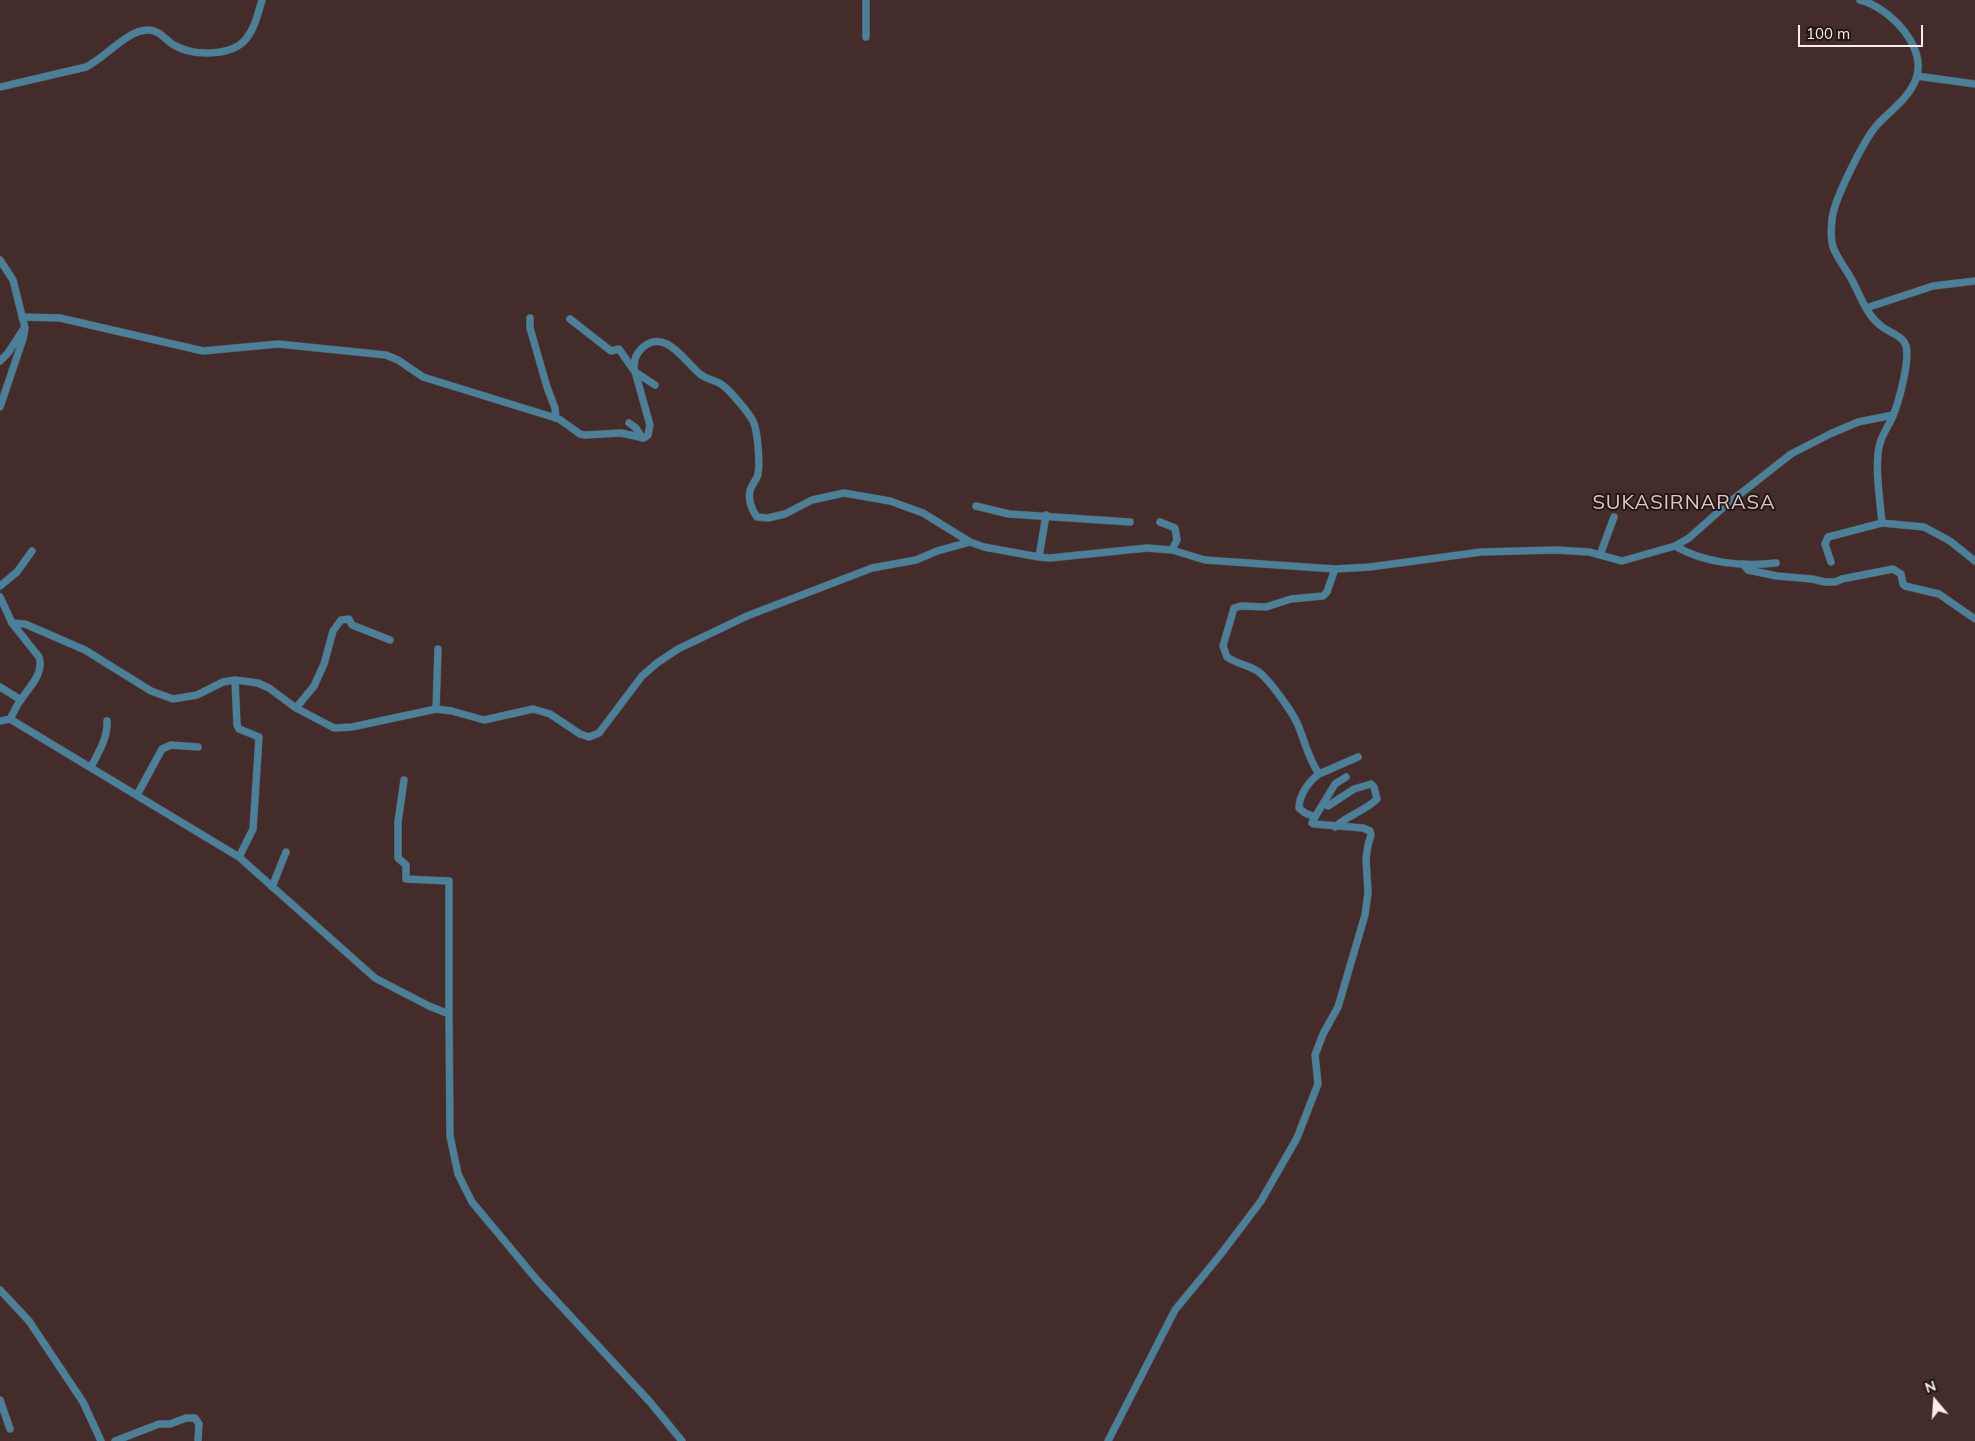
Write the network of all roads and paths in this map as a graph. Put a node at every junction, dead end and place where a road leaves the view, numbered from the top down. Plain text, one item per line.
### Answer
1 (262, 0) edge
2 (866, 0) edge
3 (1860, 0) edge
4 (866, 37) dead end
5 (1917, 76) junction
6 (1975, 84) edge
7 (0, 87) edge
8 (0, 260) edge
9 (1975, 281) edge
10 (1866, 308) junction
11 (22, 317) junction
12 (530, 318) dead end
13 (570, 319) dead end
14 (25, 328) junction
15 (0, 361) edge
16 (635, 372) junction
17 (655, 385) dead end
18 (0, 407) edge
19 (1893, 416) junction
20 (556, 418) junction
21 (629, 423) dead end
22 (642, 438) junction
23 (976, 506) dead end
24 (1046, 515) junction
25 (1614, 517) dead end
26 (1130, 522) dead end
27 (1160, 522) dead end
28 (1882, 522) junction
29 (970, 542) junction
30 (1675, 546) junction
31 (1172, 550) junction
32 (32, 551) dead end
33 (1600, 555) junction
34 (1039, 557) junction
35 (1975, 561) edge
36 (1831, 562) dead end
37 (1776, 563) dead end
38 (1743, 564) junction
39 (1335, 569) junction
40 (0, 586) edge
41 (0, 597) edge
42 (1975, 619) edge
43 (12, 623) junction
44 (390, 640) dead end
45 (438, 649) dead end
46 (235, 680) junction
47 (0, 687) edge
48 (21, 700) junction
49 (296, 708) junction
50 (436, 709) junction
51 (10, 719) junction
52 (0, 721) edge
53 (107, 721) dead end
54 (198, 747) dead end
55 (1358, 757) dead end
56 (91, 767) junction
57 (1319, 774) junction
58 (1346, 777) dead end
59 (404, 780) dead end
60 (137, 795) junction
61 (1324, 802) junction
62 (1315, 817) junction
63 (1335, 827) junction
64 (286, 852) dead end
65 (239, 857) junction
66 (272, 886) junction
67 (449, 1014) junction
68 (0, 1290) edge
69 (0, 1400) edge
70 (10, 1429) dead end
71 (101, 1441) edge
72 (115, 1441) edge
73 (198, 1441) edge
74 (682, 1441) edge
75 (1108, 1441) edge

1 - 7 street
2 - 4 street
3 - 5 street
5 - 6 street
5 - 10 street
8 - 11 street
9 - 10 street
10 - 19 street
11 - 14 street
11 - 20 street
12 - 20 street
13 - 16 street
14 - 15 street
14 - 18 street
16 - 17 street
16 - 22 street
16 - 29 street
19 - 28 street
19 - 30 street
20 - 22 street
21 - 22 street
23 - 24 street
24 - 26 street
24 - 34 street
25 - 33 street
27 - 31 street
28 - 35 street
28 - 36 street
29 - 34 street
29 - 50 street
30 - 33 street
30 - 38 street
31 - 34 street
31 - 39 street
32 - 40 street
33 - 39 street
37 - 38 street
38 - 42 street
39 - 57 street
41 - 43 street
43 - 46 street
43 - 48 street
44 - 49 street
45 - 50 street
46 - 49 street
46 - 65 street
47 - 48 street
48 - 51 street
49 - 50 street
51 - 52 street
51 - 56 street
53 - 56 street
54 - 60 street
55 - 57 street
56 - 60 street
57 - 62 street
58 - 61 street
59 - 67 street
60 - 65 street
61 - 62 street
61 - 63 street
62 - 63 street
63 - 75 street
64 - 66 street
65 - 66 street
66 - 67 street
67 - 74 street
68 - 71 street
69 - 70 street
72 - 73 street

